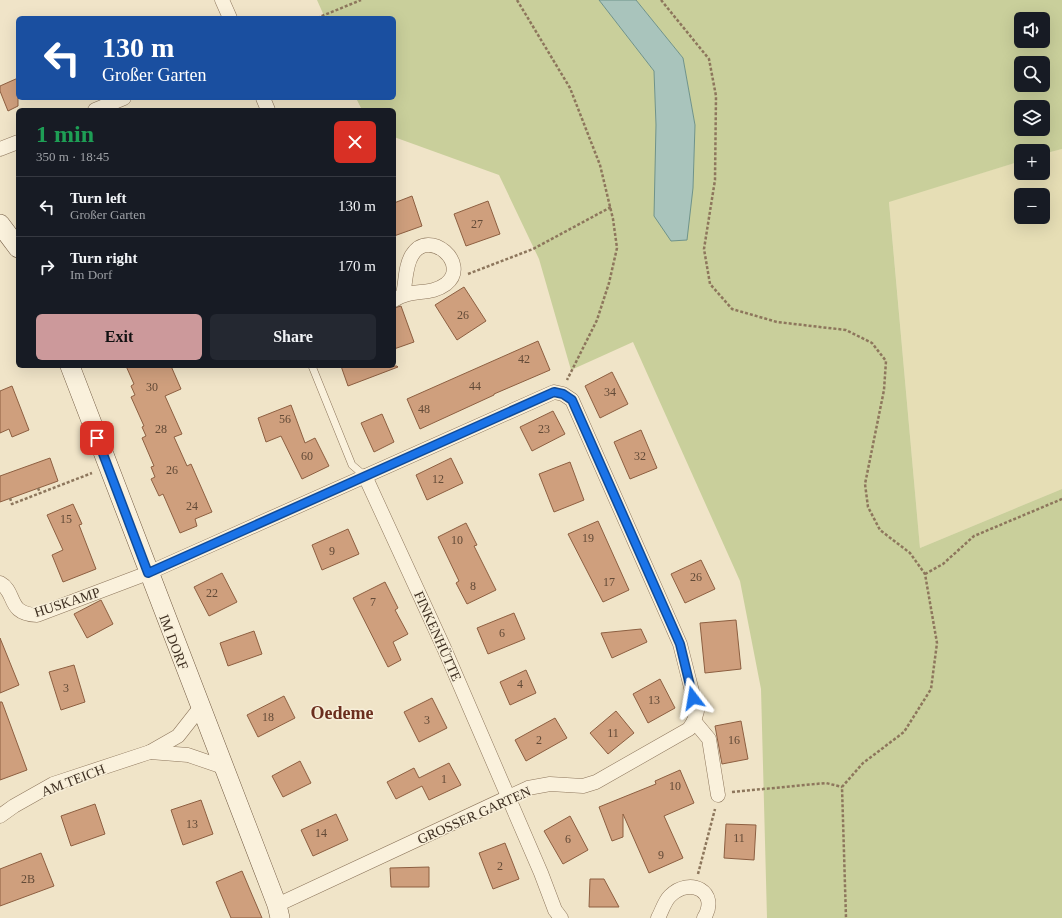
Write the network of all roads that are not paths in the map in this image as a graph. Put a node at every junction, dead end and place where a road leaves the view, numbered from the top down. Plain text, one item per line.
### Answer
1 (222, 0) edge
2 (229, 16) edge
3 (119, 100) edge
4 (100, 108) edge
5 (16, 143) edge
6 (0, 149) edge
7 (0, 224) edge
8 (16, 245) edge
9 (398, 297) edge
10 (71, 368) edge
11 (313, 368) edge
12 (365, 476) junction
13 (148, 573) junction
14 (0, 584) edge
15 (200, 708) junction
16 (694, 721) junction
17 (150, 752) junction
18 (223, 767) junction
19 (718, 795) road end
20 (508, 797) junction
21 (0, 816) edge
22 (278, 912) edge
23 (561, 918) edge
24 (658, 918) edge
25 (704, 918) edge

1 - 2 street
3 - 4 street
5 - 6 street
7 - 8 street
9 - 9 street
10 - 13 street, IM DORF
11 - 12 lane
12 - 13 street
12 - 16 street
12 - 20 street, FINKENHÜTTE
13 - 14 street, HUSKAMP
13 - 15 street, IM DORF
15 - 17 street, AM TEICH
15 - 18 street, IM DORF
16 - 19 street
16 - 20 street, GROSSER GARTEN
17 - 18 street, AM TEICH
17 - 21 street, AM TEICH
18 - 22 street, IM DORF
20 - 22 street, GROSSER GARTEN
20 - 23 street, FINKENHÜTTE
24 - 25 street

